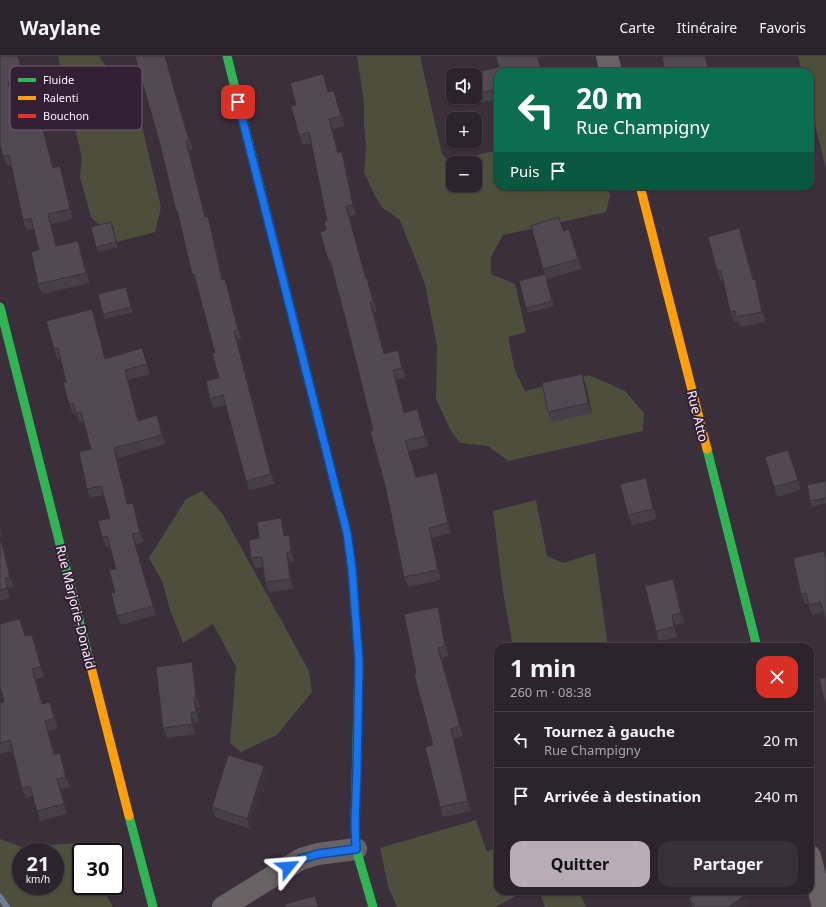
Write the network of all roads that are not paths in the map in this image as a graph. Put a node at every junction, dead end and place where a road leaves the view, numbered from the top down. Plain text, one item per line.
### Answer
1 (227, 56) edge
2 (607, 56) edge
3 (610, 68) edge
4 (641, 190) edge
5 (0, 308) edge
6 (756, 643) edge
7 (356, 849) junction
8 (814, 872) edge
9 (154, 907) edge
10 (223, 907) edge
11 (373, 907) edge
12 (823, 907) edge

1 - 7 street
2 - 3 street
4 - 6 street, Rue Atto
5 - 9 street, Rue Marjorie-Donald
7 - 10 street
7 - 11 street
8 - 12 street

